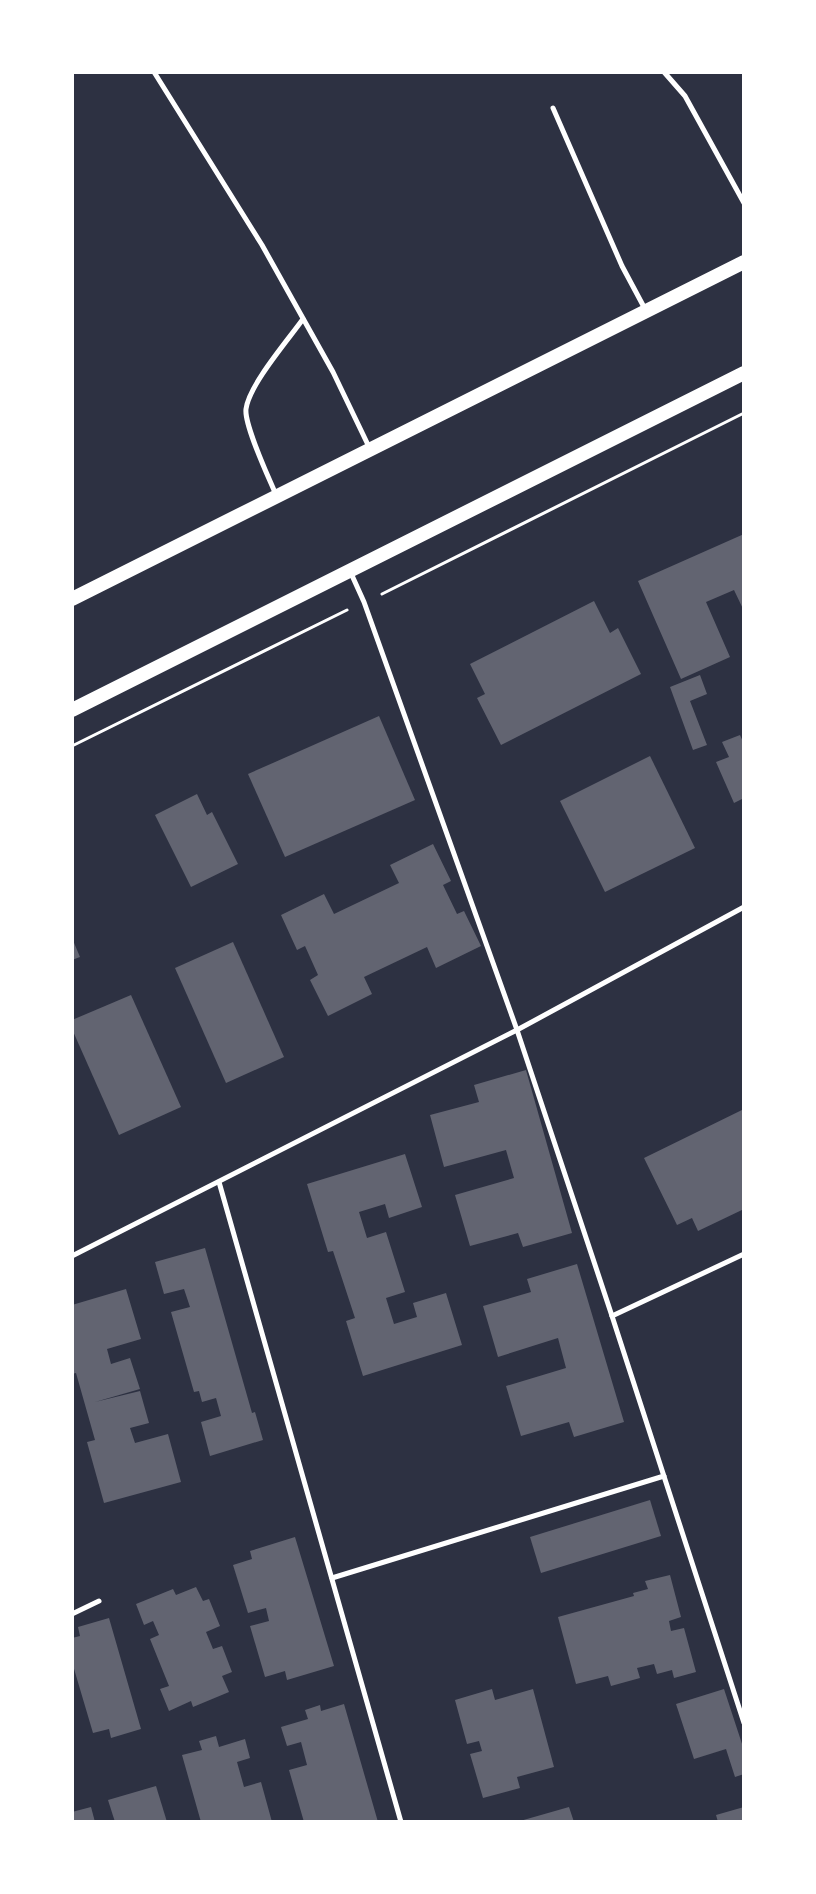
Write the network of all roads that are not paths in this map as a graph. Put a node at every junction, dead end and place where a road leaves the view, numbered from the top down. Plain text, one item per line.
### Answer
1 (154, 72) edge
2 (664, 72) edge
3 (552, 108) dead end
4 (744, 203) edge
5 (744, 262) edge
6 (646, 311) junction
7 (303, 319) junction
8 (744, 374) edge
9 (370, 450) junction
10 (277, 496) junction
11 (350, 571) junction
12 (72, 599) edge
13 (72, 710) edge
14 (744, 907) edge
15 (517, 1030) junction
16 (219, 1182) junction
17 (744, 1254) edge
18 (72, 1256) edge
19 (612, 1316) junction
20 (664, 1476) junction
21 (332, 1578) junction
22 (99, 1601) dead end
23 (72, 1614) edge
24 (744, 1723) edge
25 (401, 1822) edge

1 - 7 street
2 - 4 street
3 - 6 street
5 - 6 highway
6 - 9 highway
7 - 9 street
7 - 10 street
8 - 11 highway
9 - 10 highway
10 - 12 highway
11 - 13 highway
11 - 15 street
14 - 15 street
15 - 16 street
15 - 19 street
16 - 18 street
16 - 21 street
17 - 19 street
19 - 20 street
20 - 21 street
20 - 24 street
21 - 25 street
22 - 23 street

